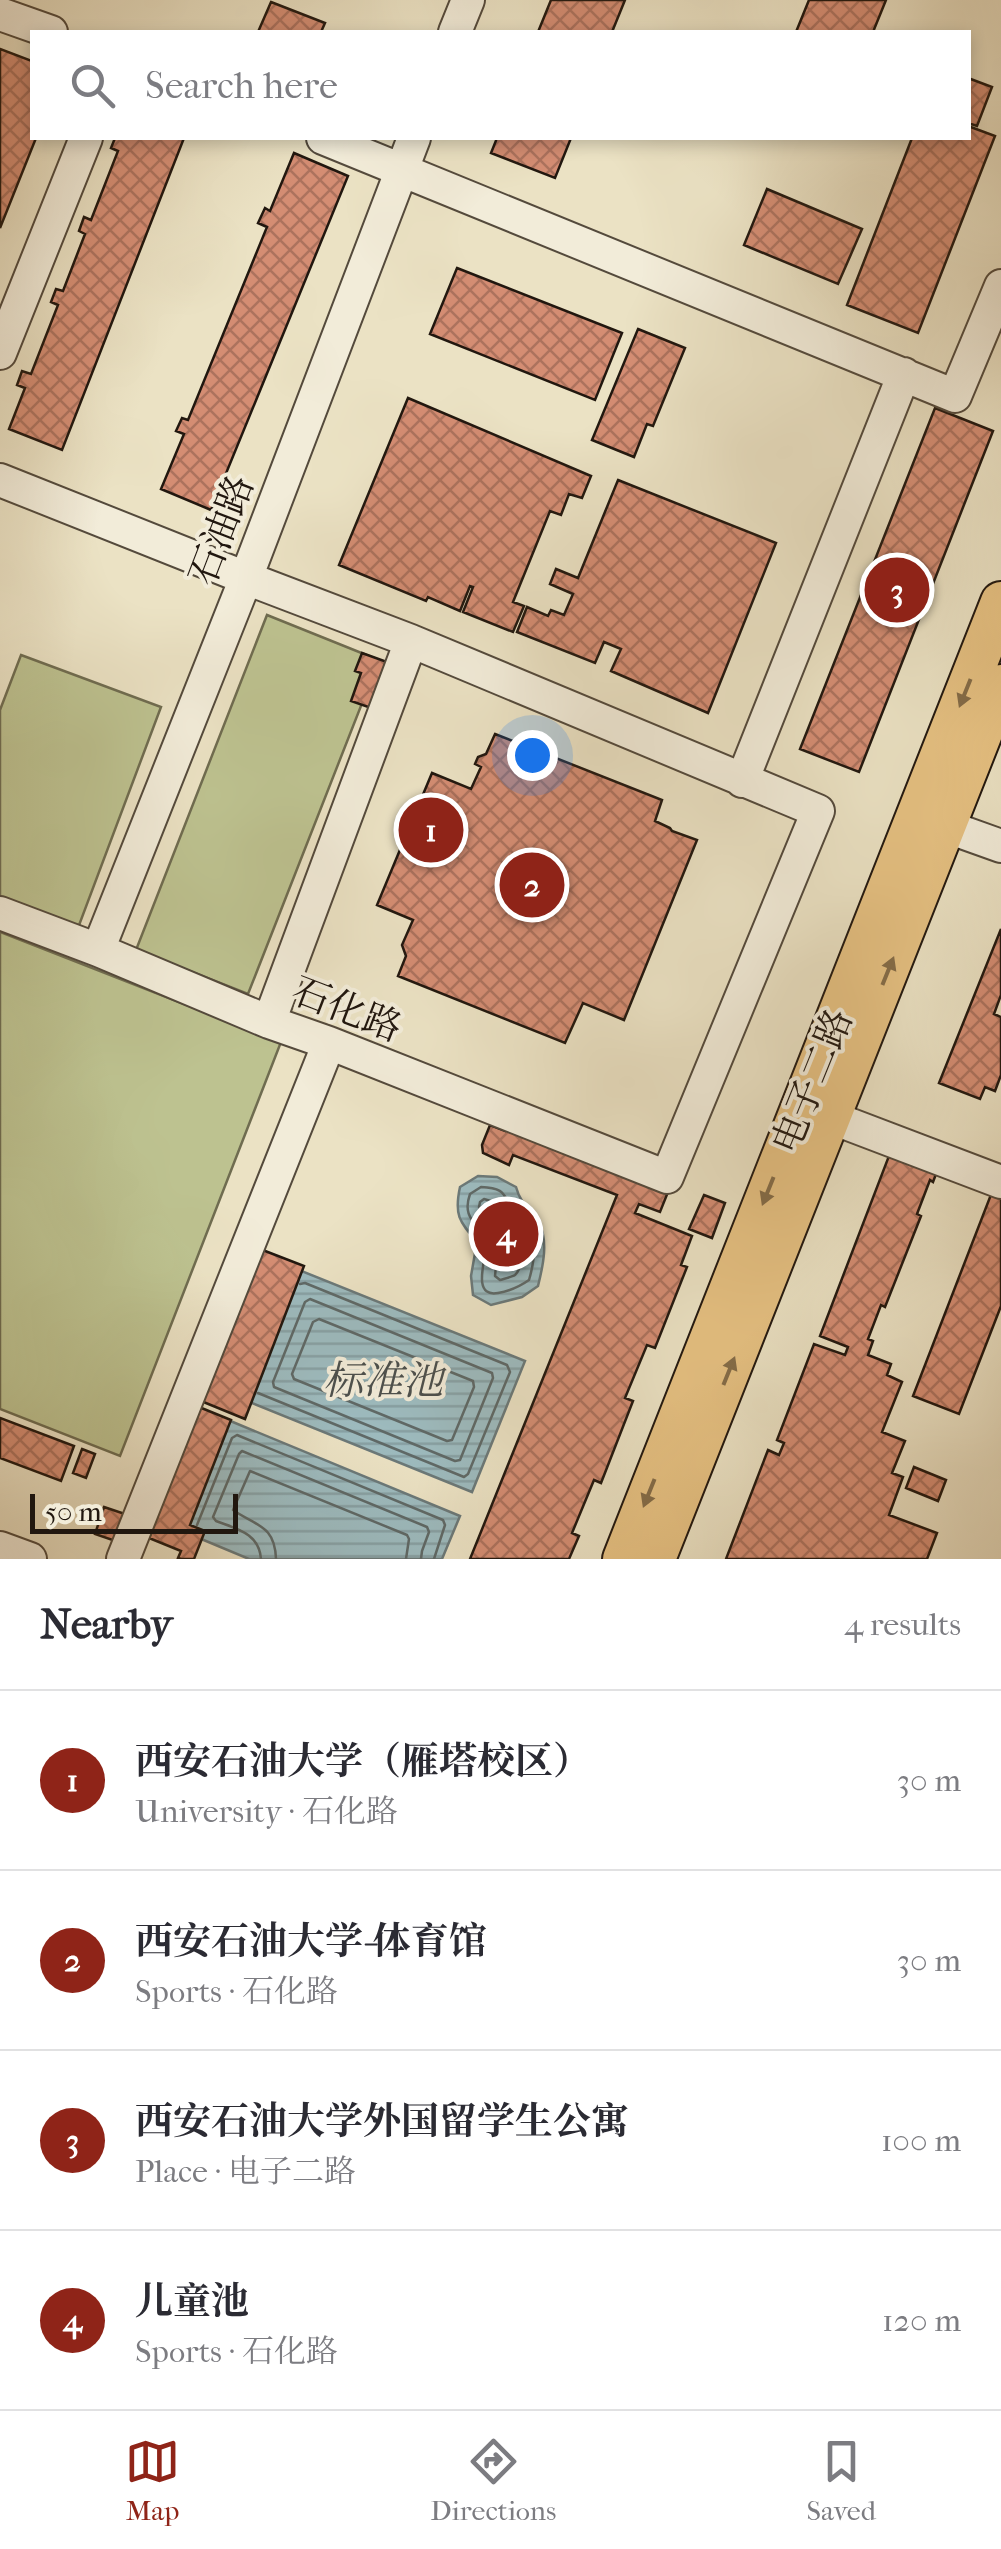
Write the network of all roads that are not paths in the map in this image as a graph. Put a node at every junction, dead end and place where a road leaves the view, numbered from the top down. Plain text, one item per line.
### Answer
1 (468, 0) edge
2 (0, 14) edge
3 (45, 30) edge
4 (456, 30) edge
5 (85, 140) edge
6 (328, 140) edge
7 (413, 140) edge
8 (402, 169) junction
9 (1001, 286) edge
10 (0, 353) edge
11 (904, 374) junction
12 (0, 480) edge
13 (246, 578) junction
14 (1001, 602) edge
15 (411, 640) junction
16 (1001, 685) edge
17 (742, 781) junction
18 (945, 826) junction
19 (1001, 846) edge
20 (0, 913) edge
21 (98, 950) junction
22 (269, 1022) junction
23 (329, 1043) junction
24 (830, 1117) junction
25 (1001, 1182) edge
26 (0, 1548) edge
27 (30, 1559) edge
28 (123, 1559) edge
29 (623, 1559) edge
30 (655, 1559) edge

1 - 4 street
2 - 3 street
5 - 10 street
6 - 8 street
7 - 8 street, 石油路
8 - 11 street
8 - 13 street, 石油路
9 - 11 street
11 - 17 street
12 - 13 street
13 - 15 street
13 - 21 street, 石油路
14 -> 29 main road, 电子二路
15 - 17 street
15 - 22 street
16 - 18 main road, 电子二路
17 - 23 street, 石化路
18 - 19 street
24 -> 18 main road, 电子二路
20 - 21 street, 石化路
21 - 22 street, 石化路
22 - 23 street, 石化路
23 - 28 street
24 - 25 street
30 -> 24 main road, 电子二路
26 - 27 street

